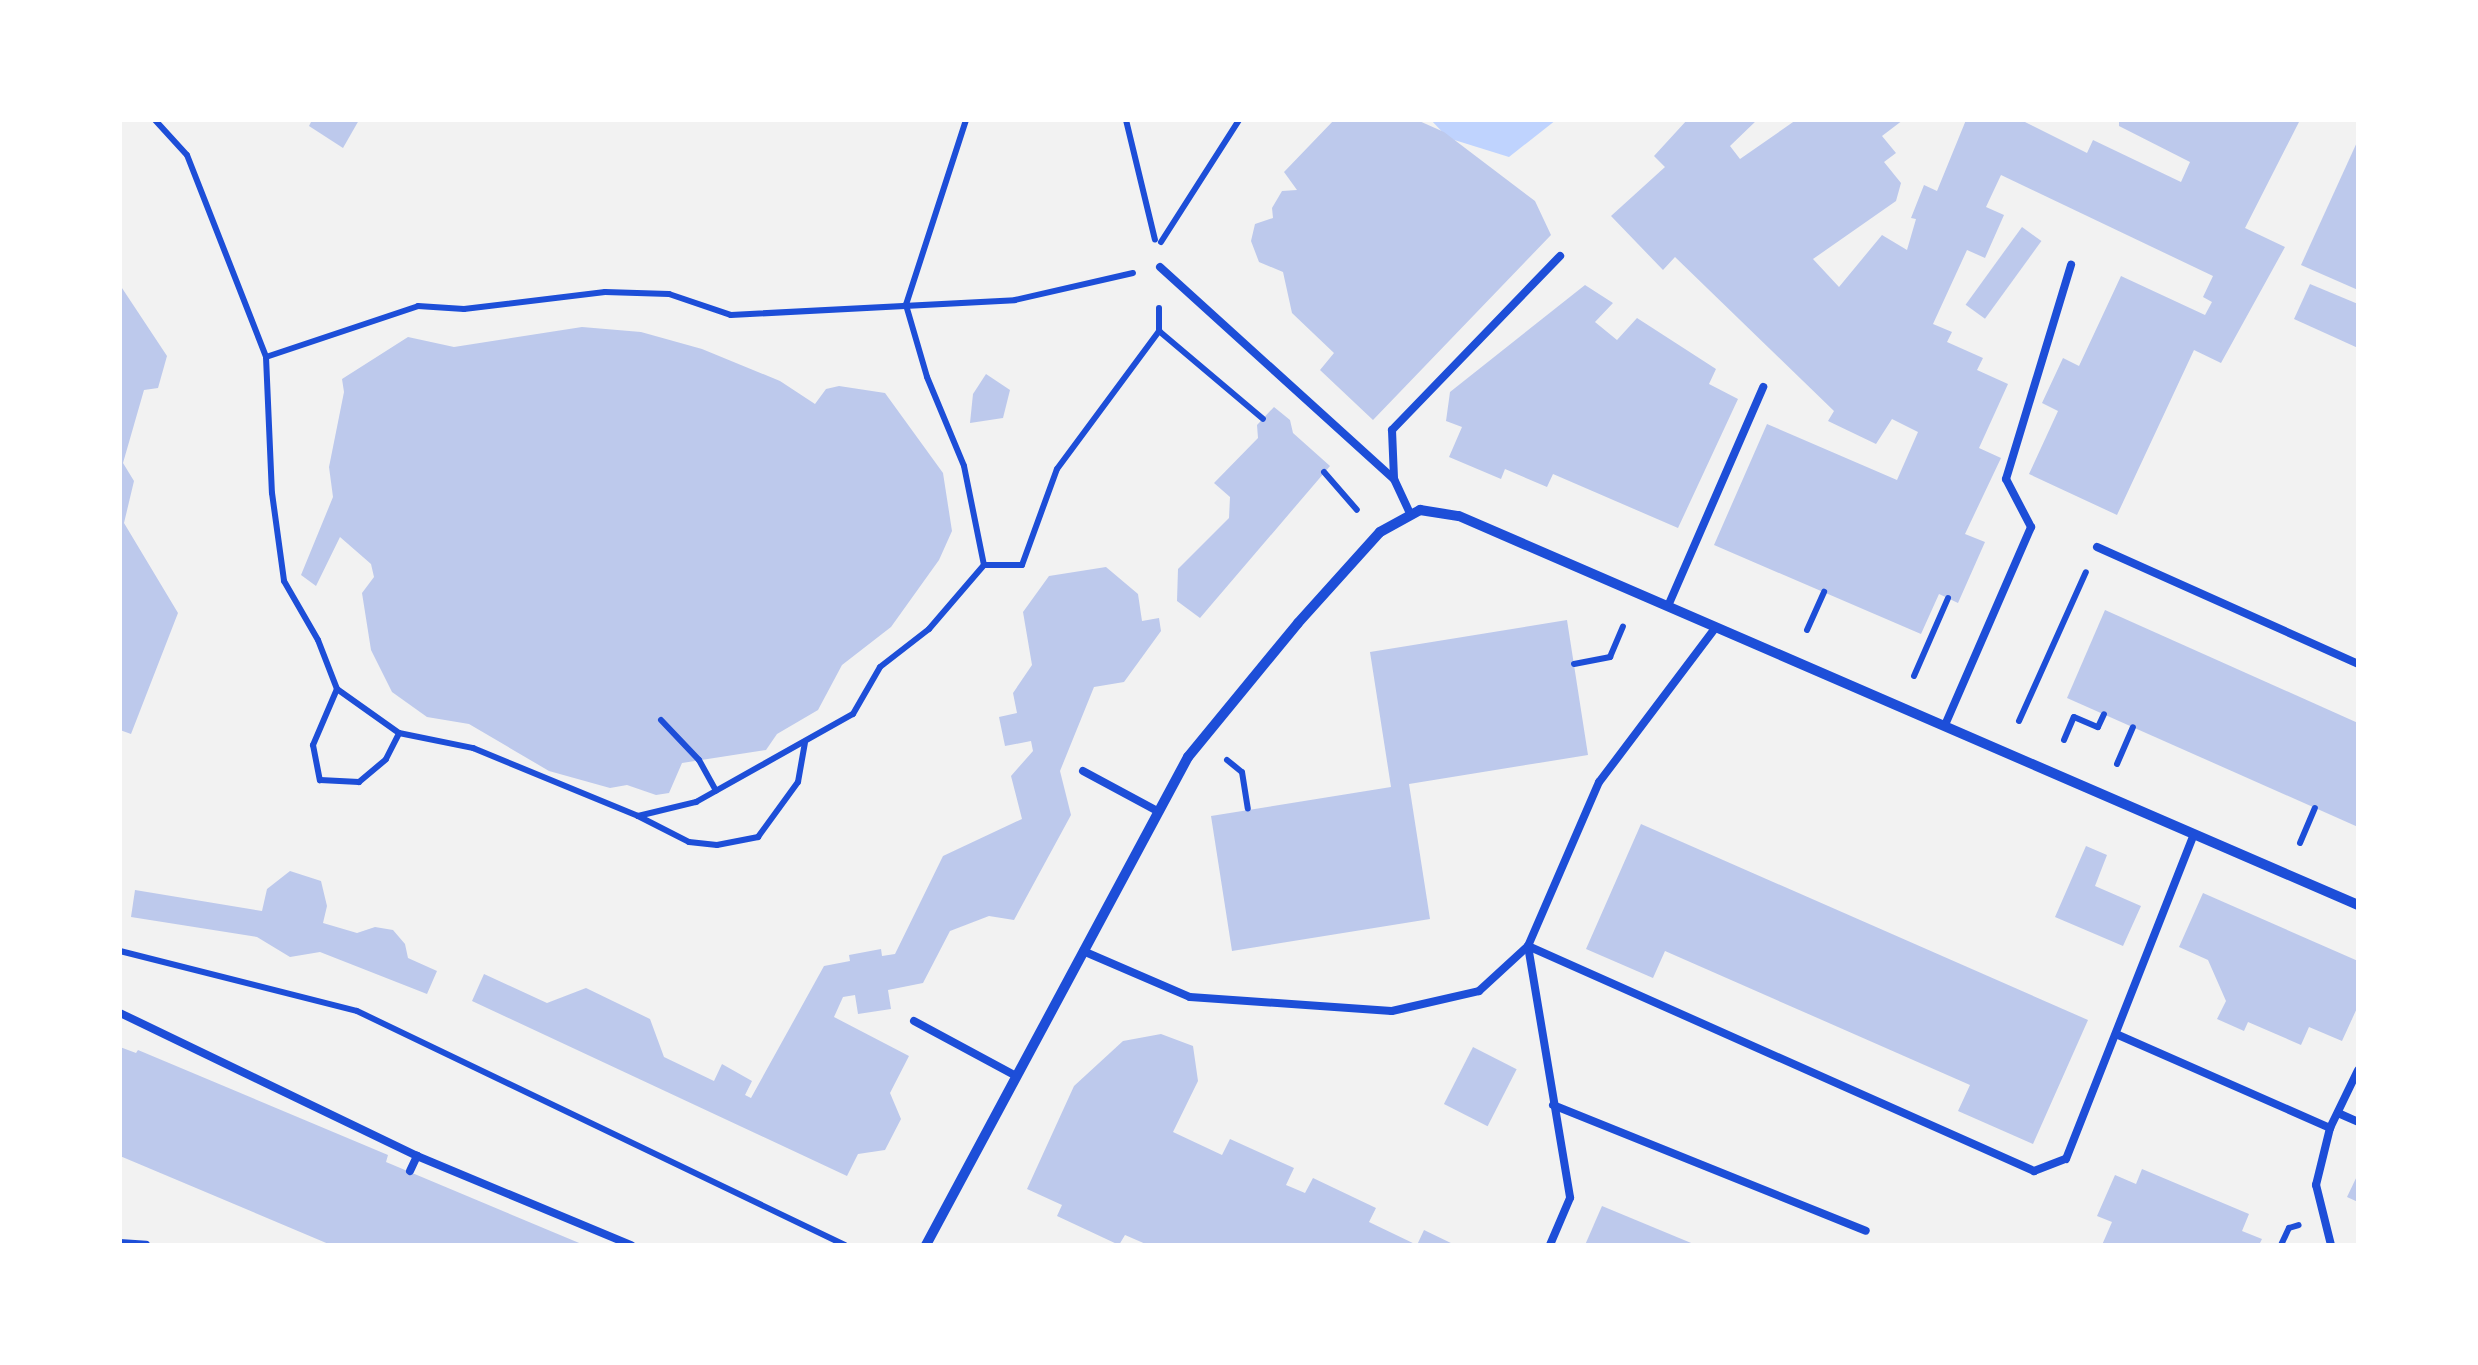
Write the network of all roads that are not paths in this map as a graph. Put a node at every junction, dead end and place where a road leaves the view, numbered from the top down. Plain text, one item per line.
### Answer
1 (1560, 256) dead end
2 (2071, 265) dead end
3 (1160, 267) road end
4 (1763, 387) dead end
5 (1394, 480) junction
6 (1410, 513) junction
7 (2097, 548) road end
8 (1668, 606) junction
9 (1716, 627) junction
10 (2358, 664) edge
11 (1945, 725) junction
12 (1083, 770) dead end
13 (1159, 812) junction
14 (2194, 834) junction
15 (2358, 905) edge
16 (1528, 946) junction
17 (1083, 951) junction
18 (120, 1013) edge
19 (914, 1021) dead end
20 (2116, 1034) junction
21 (2358, 1070) edge
22 (1016, 1076) junction
23 (1553, 1105) junction
24 (2338, 1113) junction
25 (2358, 1122) edge
26 (2330, 1128) junction
27 (416, 1156) junction
28 (410, 1171) dead end
29 (1866, 1230) dead end
30 (120, 1243) edge
31 (146, 1245) edge
32 (632, 1245) edge
33 (926, 1245) edge
34 (1550, 1245) edge
35 (2331, 1245) edge

1 - 5 lane
2 - 11 lane
3 - 5 lane
4 - 8 lane
5 - 6 lane
6 - 8 street
6 - 13 street
7 - 10 lane
8 - 9 street
9 - 11 street
9 - 16 lane
11 - 14 street
12 - 13 lane
13 - 17 street
14 - 15 street
14 - 20 lane
16 - 17 lane
16 - 20 lane
16 - 23 lane
17 - 22 street
18 - 27 lane
19 - 22 lane
20 - 26 lane
21 - 24 lane
22 - 33 street
23 - 29 lane
23 - 34 lane
24 - 25 lane
24 - 26 lane
26 - 35 lane
27 - 28 lane
27 - 32 lane
30 - 31 lane

